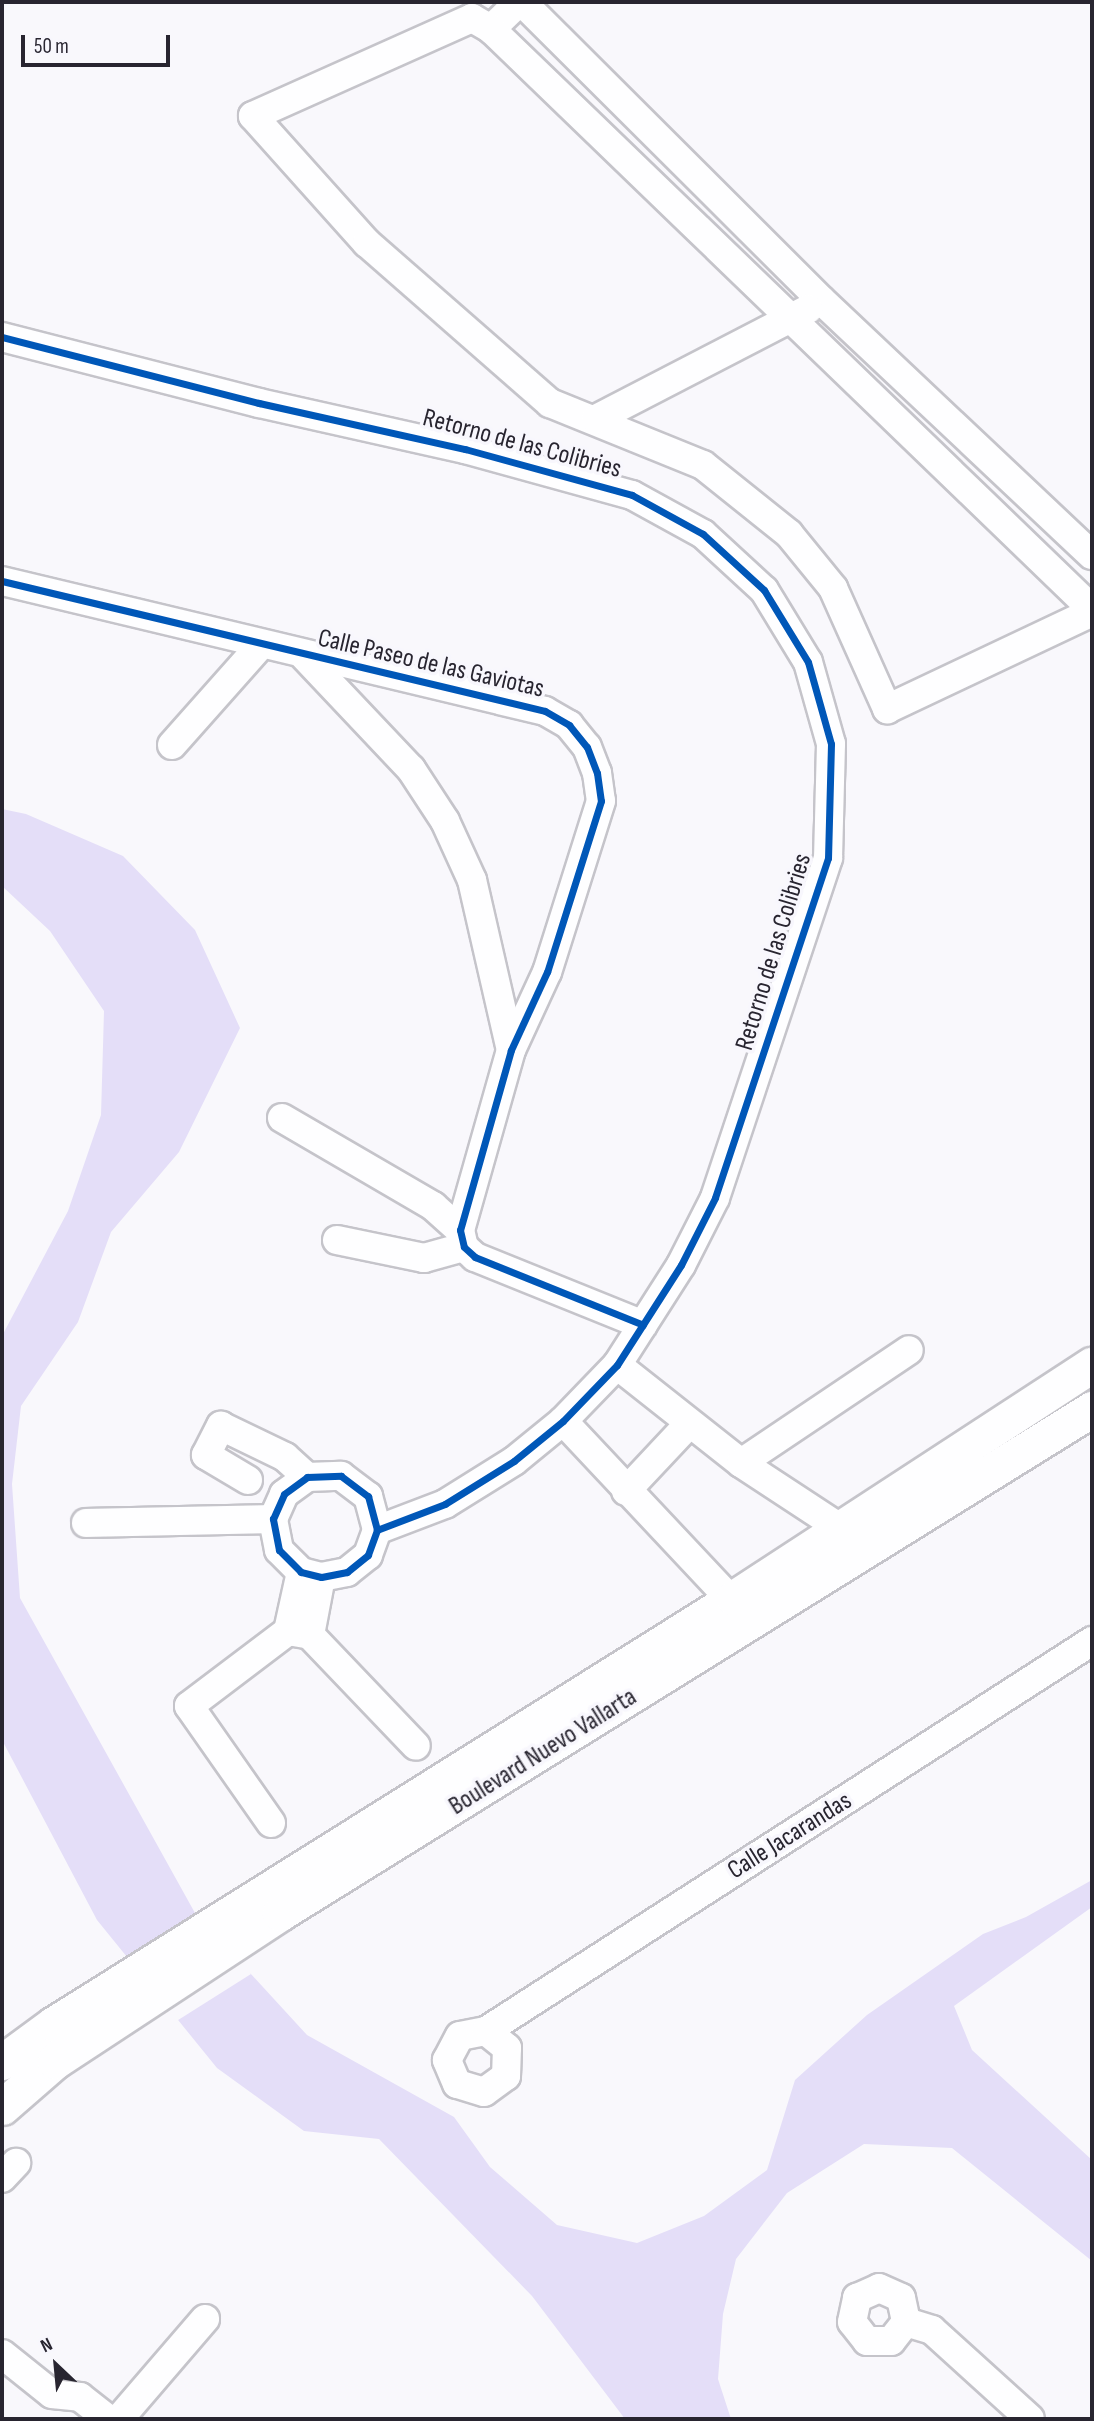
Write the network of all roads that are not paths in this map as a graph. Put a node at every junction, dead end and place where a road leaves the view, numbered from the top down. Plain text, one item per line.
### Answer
1 (520, 2) edge
2 (491, 29) junction
3 (821, 300) junction
4 (793, 319) junction
5 (2, 337) edge
6 (596, 419) junction
7 (1092, 555) edge
8 (2, 581) edge
9 (1092, 610) edge
10 (260, 646) junction
11 (304, 656) junction
12 (172, 745) dead end
13 (511, 1050) junction
14 (282, 1118) dead end
15 (462, 1238) junction
16 (337, 1240) dead end
17 (643, 1325) junction
18 (909, 1350) dead end
19 (617, 1364) junction
20 (1092, 1365) edge
21 (1092, 1409) edge
22 (563, 1421) junction
23 (689, 1424) junction
24 (741, 1464) junction
25 (307, 1477) junction
26 (248, 1480) dead end
27 (626, 1491) junction
28 (273, 1519) junction
29 (86, 1523) dead end
30 (377, 1530) junction
31 (849, 1542) junction
32 (311, 1575) junction
33 (742, 1611) junction
34 (299, 1633) junction
35 (1092, 1641) edge
36 (416, 1746) dead end
37 (271, 1823) dead end
38 (114, 2005) junction
39 (486, 2031) dead end
40 (2, 2062) edge
41 (2, 2107) edge
42 (205, 2319) dead end
43 (906, 2322) dead end
44 (2, 2354) edge
45 (108, 2419) edge
46 (119, 2419) edge
47 (1030, 2419) edge

1 - 2 street
1 - 3 street
2 - 4 street
2 - 6 street
3 - 4 street
3 - 7 street
4 - 6 street
4 - 9 street
5 - 17 street, Retorno de las Colibries
6 - 9 street
8 - 10 street, Calle Paseo de las Gaviotas
10 - 11 street, Calle Paseo de las Gaviotas
10 - 12 street
11 - 13 street, Calle Paseo de las Gaviotas
11 - 13 street, Calle Paseo de las Gaviotas
13 - 15 street, Calle Paseo de las Gaviotas
14 - 15 street
15 - 16 street
15 - 17 street
17 - 19 street, Retorno de las Colibries
18 - 24 street
19 - 22 street, Retorno de las Colibries
19 - 23 street
20 - 31 main road, Boulevard Nuevo Vallarta
21 - 31 main road, Boulevard Nuevo Vallarta
22 - 27 street
22 - 30 street, Retorno de las Colibries
23 - 24 street
23 - 27 street
24 - 31 street
25 - 26 street
25 - 28 street
25 - 30 street
27 - 33 street
28 - 29 street
28 - 32 street
30 - 32 street
31 - 33 main road, Boulevard Nuevo Vallarta
32 - 34 street
33 - 38 main road, Boulevard Nuevo Vallarta
34 - 36 street
34 - 37 street
35 - 39 street, Calle Jacarandas
38 - 40 main road, Boulevard Nuevo Vallarta
38 - 41 main road, Boulevard Nuevo Vallarta
42 - 46 street
43 - 47 street
44 - 45 street

